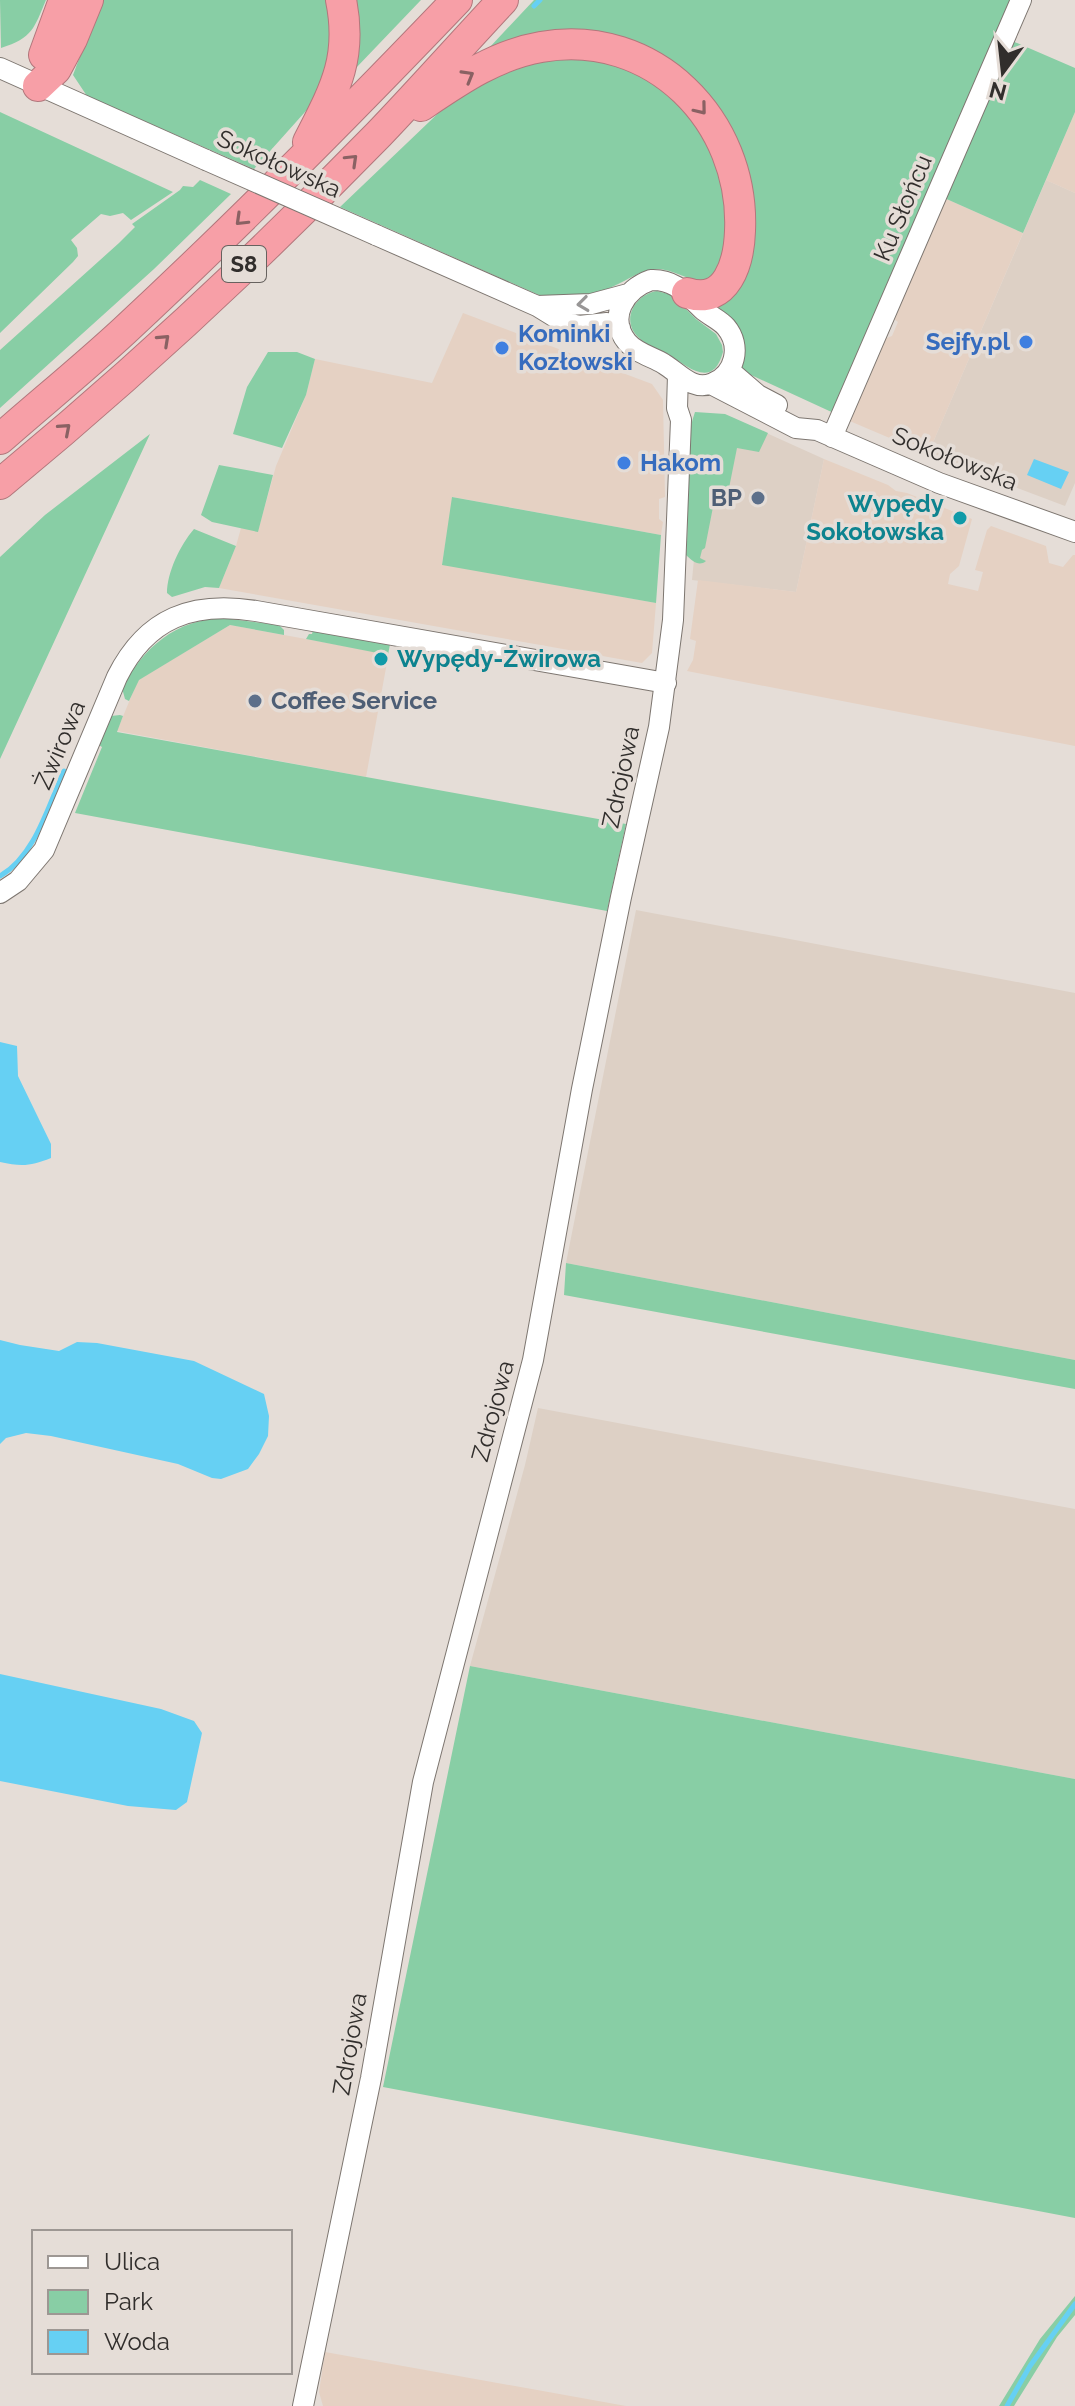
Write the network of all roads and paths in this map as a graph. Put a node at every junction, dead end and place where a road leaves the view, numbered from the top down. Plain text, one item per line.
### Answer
1 (64, 0) edge
2 (88, 0) edge
3 (341, 0) edge
4 (457, 0) edge
5 (503, 0) edge
6 (1021, 0) edge
7 (0, 68) edge
8 (38, 86) junction
9 (379, 134) junction
10 (297, 165) junction
11 (687, 293) junction
12 (628, 294) junction
13 (537, 306) junction
14 (620, 328) junction
15 (729, 370) junction
16 (678, 375) junction
17 (708, 385) junction
18 (681, 420) junction
19 (824, 434) junction
20 (0, 439) edge
21 (0, 484) edge
22 (1075, 532) edge
23 (666, 683) junction
24 (0, 893) edge
25 (303, 2406) edge

1 - 8 highway
2 - 8 highway
3 - 10 highway
4 - 10 highway, S8
5 - 9 highway, S8
6 - 19 street, Ku Słońcu
7 - 8 street, Sokołowska
8 - 13 street, Sokołowska, bridge
9 -> 11 highway
21 -> 9 highway, S8
10 -> 20 highway, S8
11 - 12 street
11 - 15 street
12 -> 13 street, Sokołowska
12 - 14 street
13 - 14 street, Sokołowska
14 - 16 street
15 - 17 street
15 - 19 street, Sokołowska
16 - 17 street
16 - 18 street, Zdrojowa
17 - 18 street
17 - 19 street, Sokołowska
18 - 23 street, Zdrojowa
19 - 22 street, Sokołowska
23 - 24 street, Żwirowa
23 - 25 street, Zdrojowa

